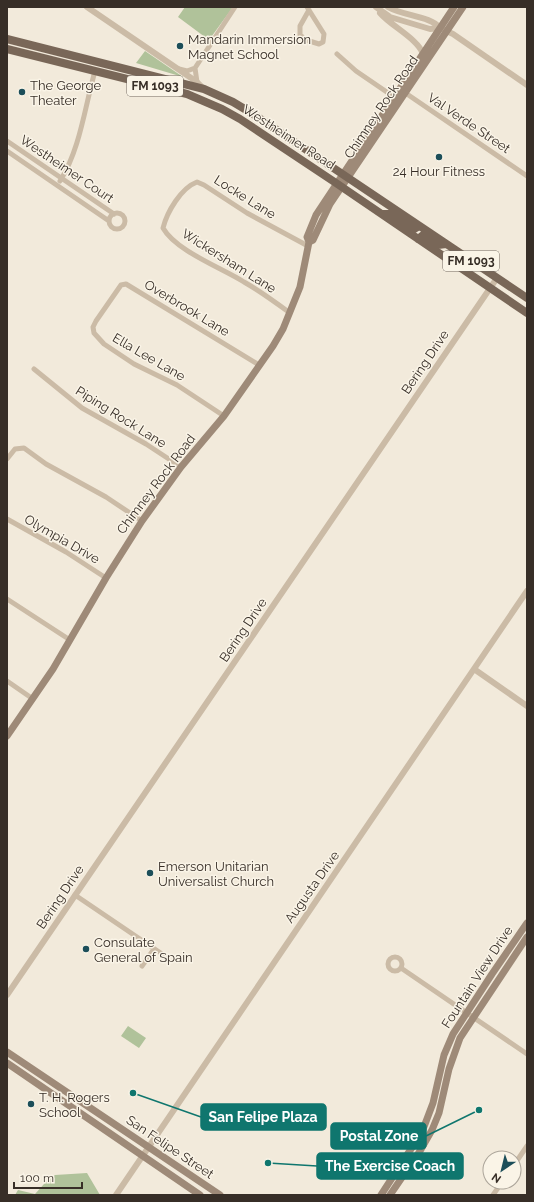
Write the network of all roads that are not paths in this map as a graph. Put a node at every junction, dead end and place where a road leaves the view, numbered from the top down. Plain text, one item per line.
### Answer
1 (87, 7) edge
2 (235, 7) edge
3 (375, 7) edge
4 (388, 7) edge
5 (454, 7) edge
6 (463, 7) edge
7 (308, 8) edge
8 (443, 30) junction
9 (7, 39) edge
10 (7, 49) edge
11 (59, 51) junction
12 (337, 54) dead end
13 (423, 54) junction
14 (37, 57) junction
15 (122, 68) junction
16 (195, 68) junction
17 (179, 69) junction
18 (95, 71) junction
19 (197, 82) junction
20 (527, 85) edge
21 (204, 88) junction
22 (402, 91) junction
23 (397, 99) junction
24 (214, 105) junction
25 (242, 107) junction
26 (7, 141) edge
27 (7, 151) edge
28 (346, 175) junction
29 (527, 176) edge
30 (62, 179) junction
31 (58, 185) junction
32 (339, 185) junction
33 (176, 203) joint
34 (114, 214) junction
35 (382, 214) junction
36 (109, 221) junction
37 (420, 226) junction
38 (414, 240) junction
39 (308, 244) junction
40 (446, 244) junction
41 (497, 278) junction
42 (490, 288) junction
43 (527, 298) edge
44 (109, 303) joint
45 (290, 313) junction
46 (527, 313) edge
47 (259, 365) junction
48 (34, 369) dead end
49 (224, 416) junction
50 (7, 459) edge
51 (181, 467) junction
52 (7, 519) edge
53 (142, 521) junction
54 (106, 578) junction
55 (527, 591) edge
56 (7, 599) edge
57 (70, 640) junction
58 (474, 669) junction
59 (7, 681) edge
60 (33, 699) junction
61 (527, 706) edge
62 (7, 736) edge
63 (75, 895) junction
64 (527, 923) edge
65 (527, 937) edge
66 (154, 949) junction
67 (165, 956) dead end
68 (509, 956) junction
69 (142, 966) dead end
70 (401, 968) dead end
71 (7, 995) edge
72 (466, 1012) junction
73 (473, 1016) junction
74 (7, 1052) edge
75 (527, 1054) edge
76 (7, 1063) edge
77 (440, 1086) junction
78 (76, 1098) junction
79 (70, 1106) junction
80 (428, 1128) junction
81 (148, 1148) junction
82 (143, 1156) junction
83 (116, 1195) edge
84 (200, 1195) edge
85 (220, 1195) edge
86 (381, 1195) edge
87 (390, 1195) edge

1 - 17 street
2 - 16 street
3 - 8 street
3 - 13 street
4 - 8 street
5 - 8 main road, Chimney Rock Road
6 - 8 main road, Chimney Rock Road
7 - 7 street
8 - 13 main road, Chimney Rock Road
8 - 20 street
8 - 22 main road, Chimney Rock Road
9 - 11 main road, Westheimer Road / FM 1093
10 - 14 main road, Westheimer Road / FM 1093
11 - 14 main road
11 - 15 main road, Westheimer Road / FM 1093
12 - 23 street
13 - 22 main road, Chimney Rock Road
14 - 18 main road, Westheimer Road / FM 1093
15 - 18 main road
15 - 21 main road, Westheimer Road / FM 1093
16 - 17 street
16 - 19 street
17 - 19 street
18 - 24 main road, Westheimer Road / FM 1093
18 - 30 street
19 - 21 street
21 - 25 main road, Westheimer Road / FM 1093
22 - 23 main road, Chimney Rock Road
22 - 29 street, Val Verde Street
23 - 28 main road, Chimney Rock Road
24 - 25 main road
24 - 32 main road, Westheimer Road / FM 1093
25 - 28 main road, Westheimer Road / FM 1093
26 - 30 street, Westheimer Court
27 - 31 street, Westheimer Court
28 - 32 main road, Chimney Rock Road
28 - 37 main road, Westheimer Road / FM 1093
30 - 31 street
30 - 34 street, Westheimer Court
31 - 36 street, Westheimer Court
32 - 35 main road, Westheimer Road / FM 1093
32 - 39 main road, Chimney Rock Road
33 - 39 street, Locke Lane
33 - 45 street, Wickersham Lane
34 - 36 street, Westheimer Court
34 - 36 street, Westheimer Court
35 - 37 main road
35 - 38 main road, Westheimer Road / FM 1093
37 - 40 main road, Westheimer Road / FM 1093
38 - 40 main road
38 - 42 main road, Westheimer Road / FM 1093
39 - 45 main road, Chimney Rock Road
40 - 41 main road, Westheimer Road / FM 1093
41 - 42 street, Bering Drive
41 - 43 main road, Westheimer Road / FM 1093
42 - 46 main road, Westheimer Road / FM 1093
42 - 63 street, Bering Drive
44 - 47 street, Overbrook Lane
44 - 49 street, Ella Lee Lane
45 - 47 main road, Chimney Rock Road
47 - 49 main road, Chimney Rock Road
48 - 51 street, Piping Rock Lane
49 - 51 main road, Chimney Rock Road
50 - 53 street
51 - 53 main road, Chimney Rock Road
52 - 54 street, Olympia Drive
53 - 54 main road, Chimney Rock Road
54 - 57 main road, Chimney Rock Road
55 - 58 street, Augusta Drive
56 - 57 street
57 - 60 main road, Chimney Rock Road
58 - 61 street
58 - 81 street, Augusta Drive
59 - 60 street
60 - 62 main road, Chimney Rock Road
63 - 66 street
63 - 71 street, Bering Drive
64 - 68 main road, Fountain View Drive
65 - 68 main road, Fountain View Drive
66 - 67 street
66 - 69 street
68 - 72 main road, Fountain View Drive
68 - 73 main road, Fountain View Drive
70 - 72 street
72 - 73 street
72 - 77 main road, Fountain View Drive
73 - 75 street
73 - 77 main road, Fountain View Drive
74 - 78 main road, San Felipe Street
76 - 79 main road, San Felipe Street
77 - 80 main road, Fountain View Drive
78 - 79 main road
78 - 81 main road, San Felipe Street
79 - 82 main road, San Felipe Street
80 - 86 main road, Fountain View Drive
80 - 87 main road, Fountain View Drive
81 - 82 street, Augusta Drive
81 - 85 main road, San Felipe Street
82 - 83 street, Augusta Drive
82 - 84 main road, San Felipe Street

